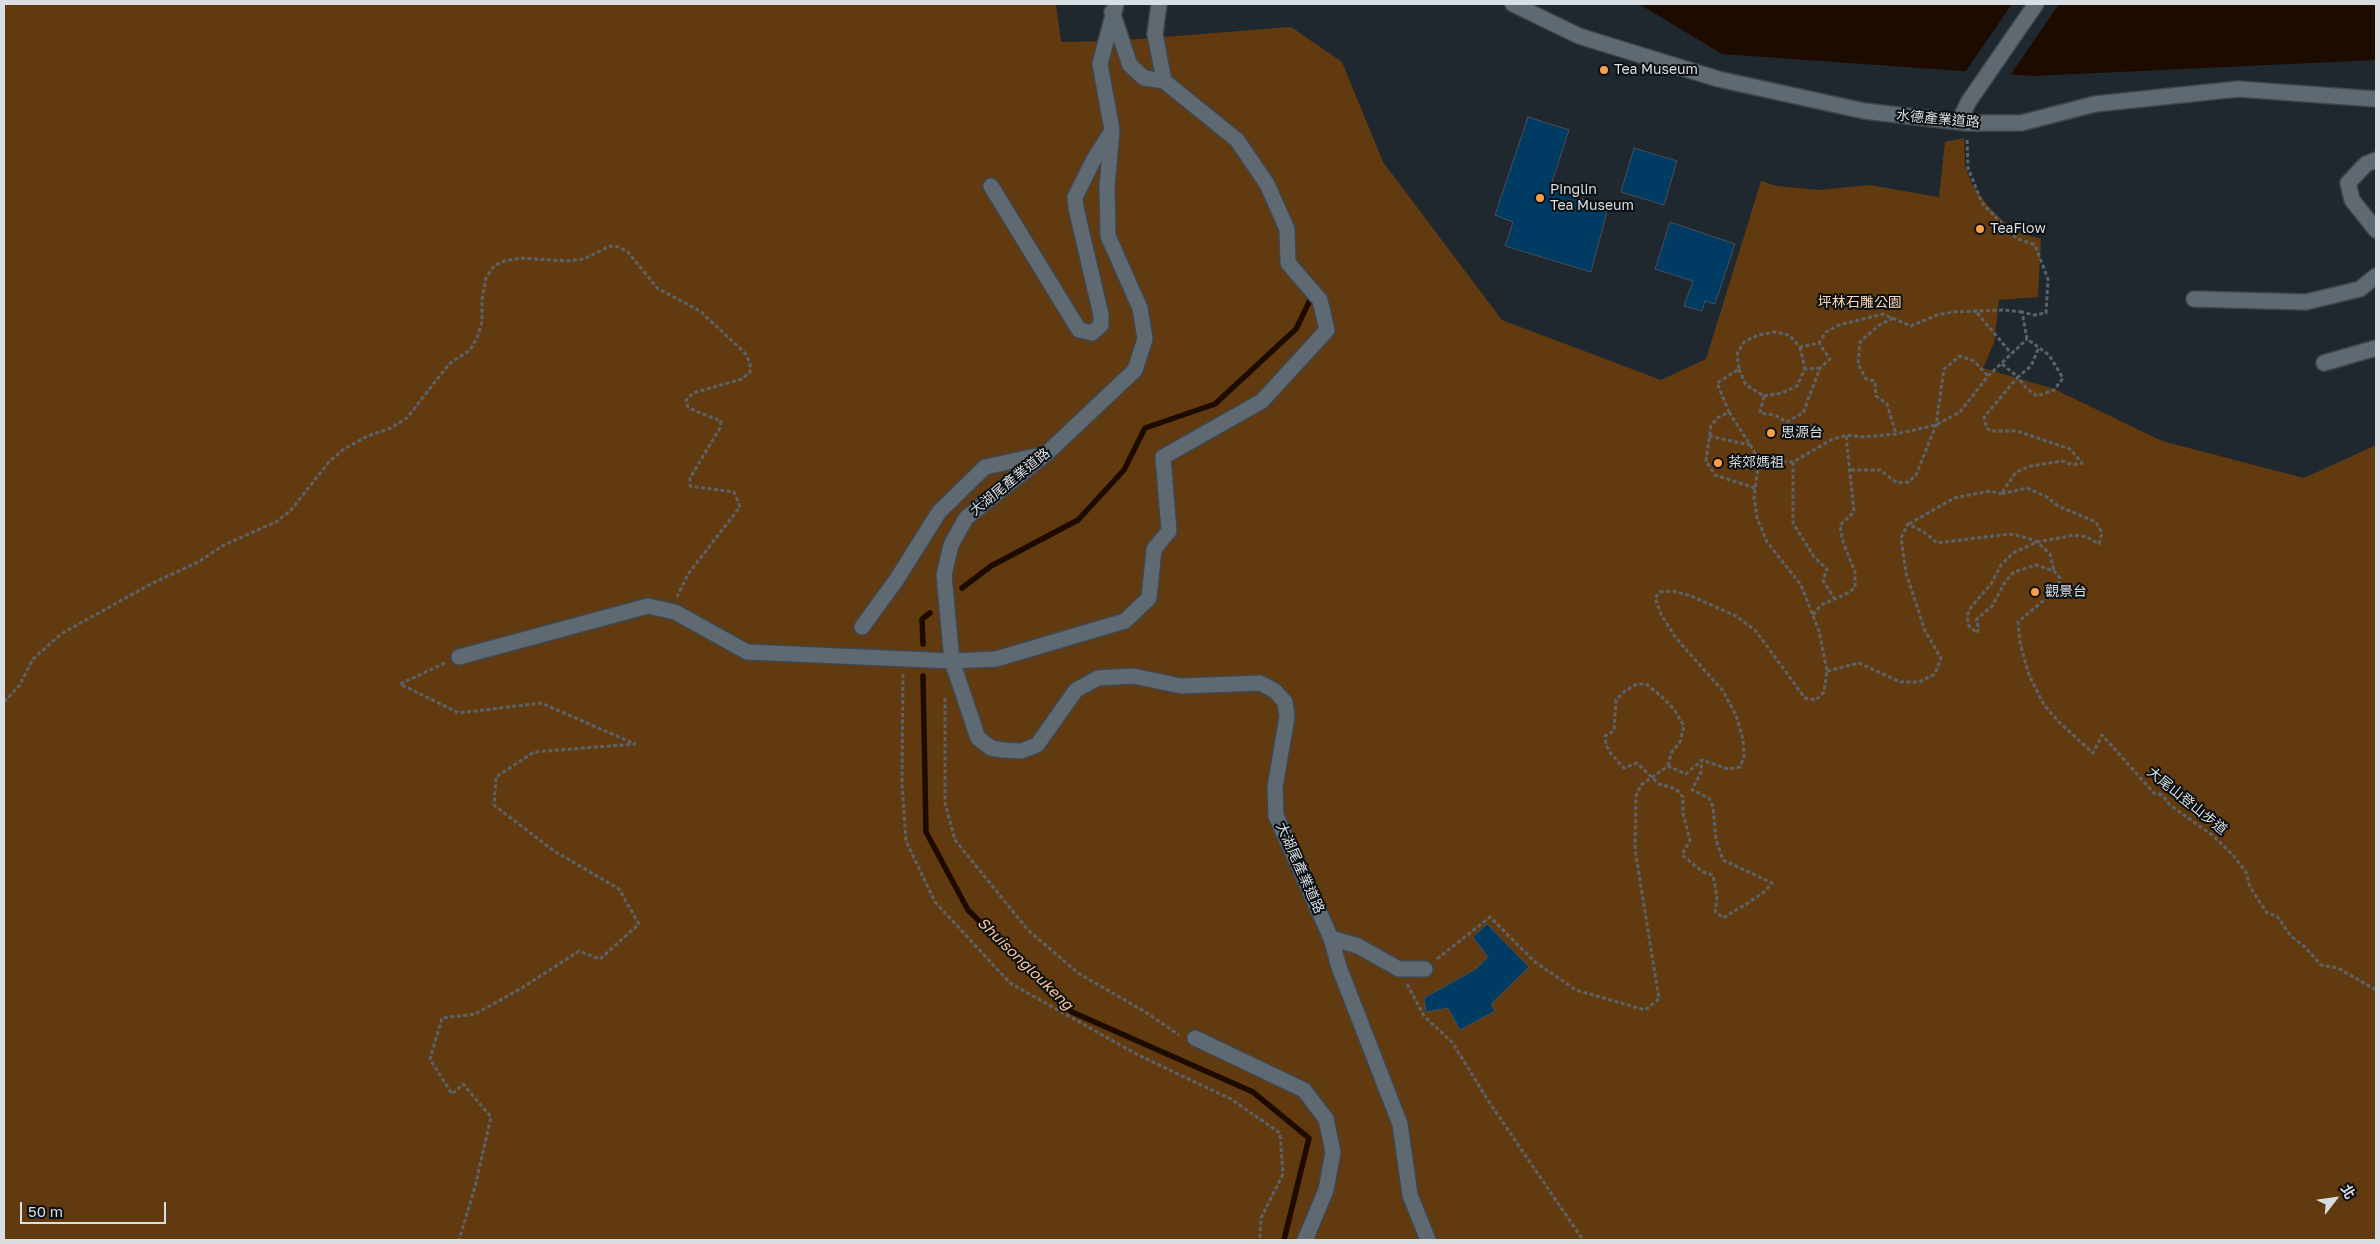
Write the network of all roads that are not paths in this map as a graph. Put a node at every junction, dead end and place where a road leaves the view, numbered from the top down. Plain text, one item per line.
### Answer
1 (1159, 4) edge
2 (1513, 4) edge
3 (2036, 4) edge
4 (1114, 8) edge
5 (1164, 81) junction
6 (2376, 99) edge
7 (1964, 122) junction
8 (1112, 130) junction
9 (2376, 160) edge
10 (991, 186) dead end
11 (2374, 224) edge
12 (2376, 276) edge
13 (2194, 299) dead end
14 (2376, 348) edge
15 (2324, 363) dead end
16 (1046, 454) junction
17 (862, 627) dead end
18 (459, 656) road end
19 (952, 661) junction
20 (1332, 938) junction
21 (1425, 969) road end
22 (1190, 1039) road end
23 (1306, 1240) edge
24 (1428, 1240) edge

1 - 5 street
2 - 7 street, 水德產業道路
3 - 7 street
4 - 5 street
4 - 8 street, 大湖尾產業道路
5 - 19 street
6 - 7 street, 水德產業道路
8 - 10 street
8 - 16 street, 大湖尾產業道路
9 - 11 street
12 - 13 street
14 - 15 street
16 - 17 street
16 - 19 street, 大湖尾產業道路
18 - 19 street
19 - 20 street, 大湖尾產業道路
20 - 21 street
20 - 24 street, 大湖尾產業道路
22 - 23 street

